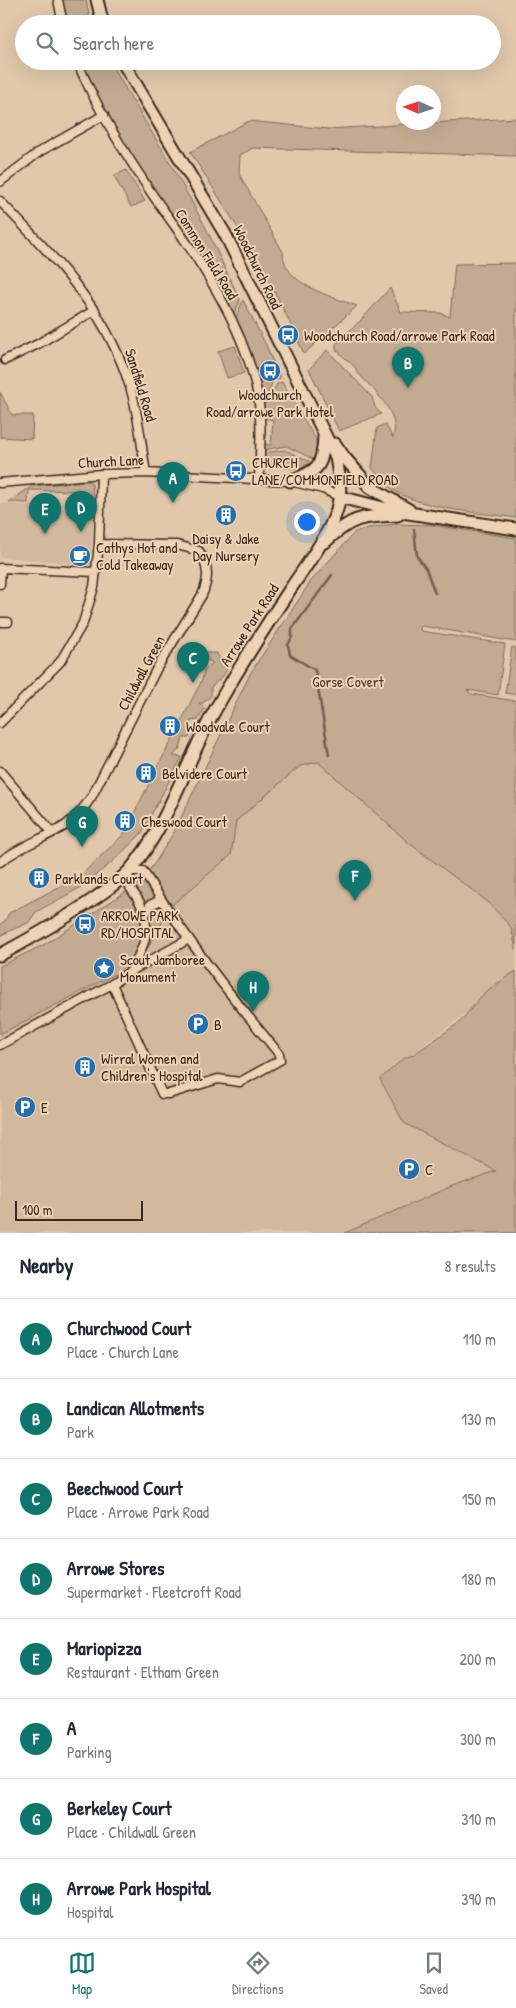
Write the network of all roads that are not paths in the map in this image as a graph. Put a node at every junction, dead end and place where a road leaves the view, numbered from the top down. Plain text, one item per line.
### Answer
1 (58, 0) edge
2 (97, 0) edge
3 (61, 15) edge
4 (101, 15) edge
5 (82, 70) edge
6 (127, 70) edge
7 (104, 115) junction
8 (0, 182) edge
9 (0, 201) edge
10 (95, 310) junction
11 (5, 360) dead end
12 (305, 397) junction
13 (324, 436) junction
14 (146, 473) junction
15 (101, 474) junction
16 (259, 479) junction
17 (290, 481) junction
18 (0, 483) edge
19 (340, 497) junction
20 (415, 514) junction
21 (516, 529) edge
22 (99, 544) junction
23 (316, 550) junction
24 (1, 569) edge
25 (95, 572) junction
26 (0, 584) edge
27 (0, 723) edge
28 (0, 771) edge
29 (52, 832) junction
30 (0, 862) edge
31 (129, 871) junction
32 (161, 900) junction
33 (144, 918) junction
34 (189, 940) junction
35 (0, 954) edge
36 (131, 971) junction
37 (112, 984) junction
38 (0, 1045) edge

1 - 3 street
2 - 4 main road
5 - 7 street, Common Field Road
6 - 12 main road, Woodchurch Road
7 - 8 street
7 - 16 street, Common Field Road
9 - 10 street, Sandfield Road
10 - 11 street
10 - 14 street, Sandfield Road
12 - 13 main road, Woodchurch Road
12 - 20 main road
13 - 17 main road
13 - 19 main road, Woodchurch Road
14 - 15 street, Church Lane
14 - 16 street, Church Lane
15 - 18 street, Church Lane
15 - 22 street
16 - 17 street, Church Lane
17 - 19 street, Church Lane
19 - 20 main road
19 - 23 main road, Arrowe Park Road
20 - 21 main road
20 - 23 main road
22 - 25 street
22 - 29 street, Childwall Green
23 - 31 main road, Arrowe Park Road
24 - 25 street
24 - 26 street
25 - 27 street
28 - 29 street
29 - 30 street, Childwall Green
31 - 32 street
31 - 33 street
31 - 35 main road, Arrowe Park Road
32 - 33 street
32 - 34 street
33 - 36 street
34 - 36 street
34 - 37 street
36 - 37 street
37 - 38 street

